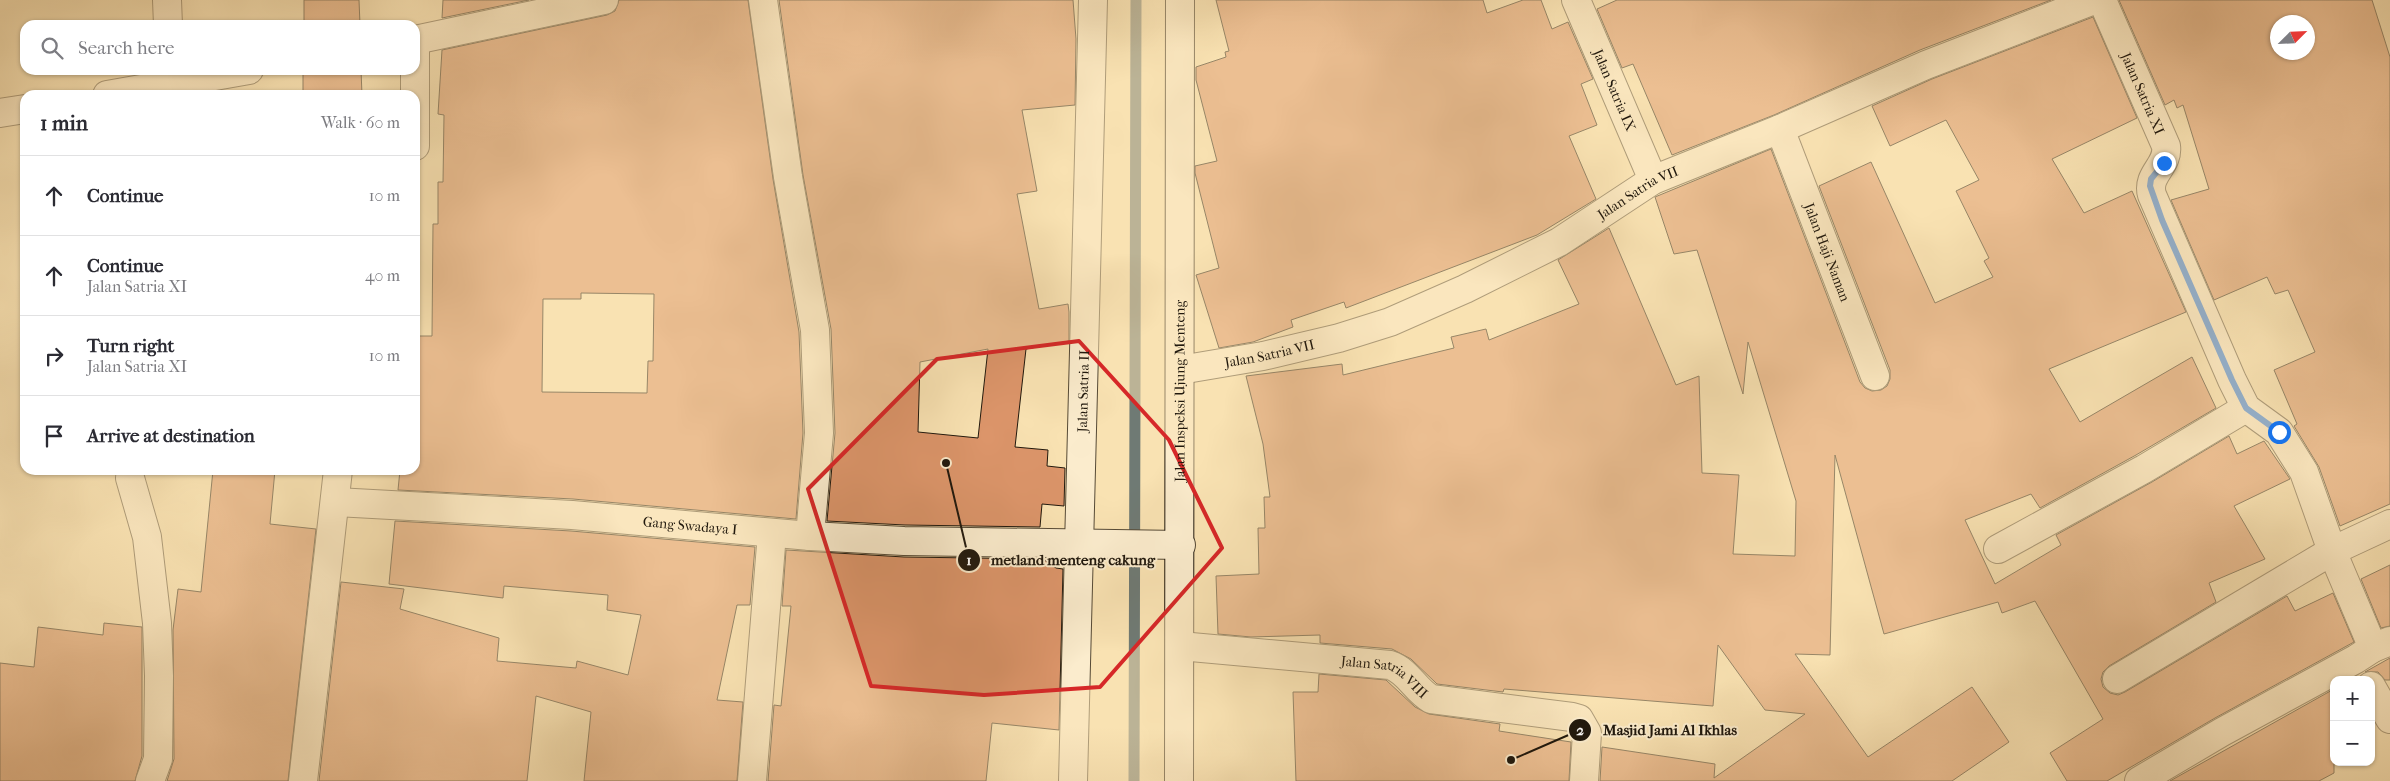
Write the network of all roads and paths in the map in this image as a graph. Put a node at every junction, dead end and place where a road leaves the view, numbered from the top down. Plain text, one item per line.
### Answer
1 (167, 0) edge
2 (604, 0) edge
3 (763, 0) edge
4 (1093, 0) edge
5 (1180, 0) edge
6 (1576, 0) edge
7 (2094, 0) edge
8 (2102, 0) edge
9 (168, 20) edge
10 (420, 39) edge
11 (193, 75) edge
12 (415, 75) edge
13 (170, 77) edge
14 (124, 90) edge
15 (415, 90) edge
16 (20, 110) edge
17 (0, 113) edge
18 (1780, 129) junction
19 (1654, 180) junction
20 (1180, 370) junction
21 (1874, 376) dead end
22 (2246, 408) junction
23 (338, 475) edge
24 (130, 478) dead end
25 (336, 502) junction
26 (2390, 524) edge
27 (772, 533) junction
28 (810, 536) junction
29 (1078, 544) junction
30 (1170, 545) junction
31 (1998, 549) dead end
32 (2332, 551) junction
33 (1180, 646) junction
34 (2372, 657) edge
35 (2116, 679) dead end
36 (2375, 693) edge
37 (2390, 719) edge
38 (150, 781) edge
39 (303, 781) edge
40 (752, 781) edge
41 (1073, 781) edge
42 (1180, 781) edge
43 (1584, 781) edge
44 (2139, 781) edge

1 - 9 street
2 - 10 street
3 - 28 street
4 - 29 street, Jalan Satria II
5 - 20 street, Jalan Inspeksi Ujung Menteng
6 - 19 street, Jalan Satria IX
7 - 18 street, Jalan Satria VII
8 - 22 street, Jalan Satria XI
11 - 13 street
12 - 15 street
13 - 14 street
16 - 17 street
18 - 19 street, Jalan Satria VII
18 - 21 street, Jalan Haji Naman
19 - 20 street, Jalan Satria VII
20 - 30 street, Jalan Inspeksi Ujung Menteng
22 - 31 street
22 - 32 street
23 - 25 street
24 - 38 street
25 - 27 street, Gang Swadaya I
25 - 39 street
26 - 32 street
27 - 28 street, Gang Swadaya I
27 - 40 street
28 - 29 street, Gang Swadaya I
29 - 30 street, Gang Swadaya I
29 - 41 street, Jalan Satria II
30 - 33 street, Jalan Inspeksi Ujung Menteng
32 - 34 street
32 - 35 street
33 - 42 street, Jalan Inspeksi Ujung Menteng
33 - 43 street, Jalan Satria VIII
34 - 44 street
36 - 37 street

